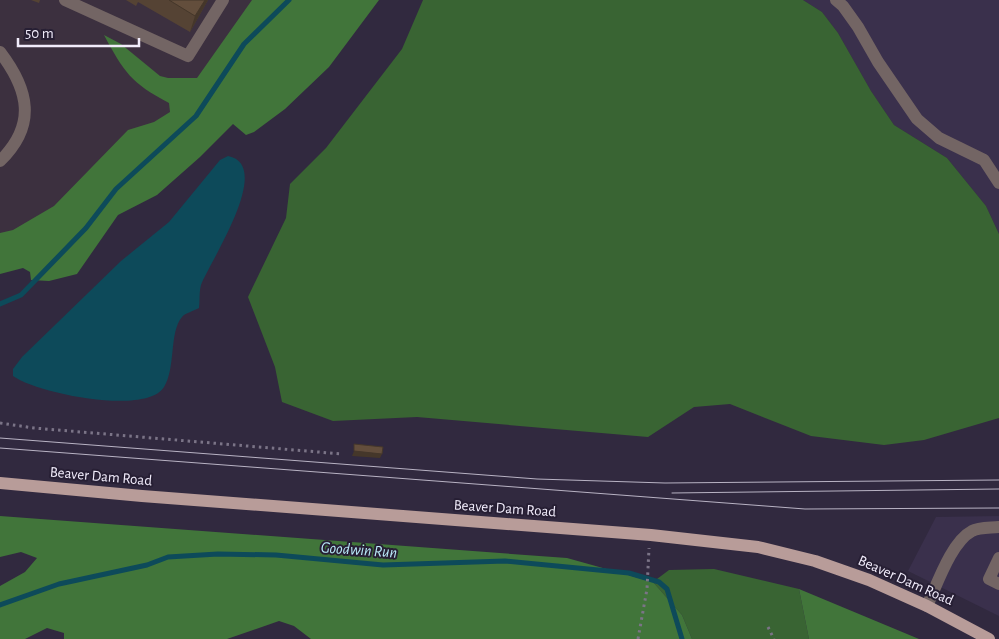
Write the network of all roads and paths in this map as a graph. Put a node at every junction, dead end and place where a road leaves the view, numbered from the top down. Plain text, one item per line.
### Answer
1 (66, 0) edge
2 (223, 0) edge
3 (836, 0) edge
4 (0, 52) edge
5 (0, 161) edge
6 (999, 183) edge
7 (0, 423) edge
8 (342, 454) dead end
9 (0, 483) edge
10 (999, 527) edge
11 (999, 558) edge
12 (648, 560) dead end
13 (999, 584) edge
14 (927, 606) junction
15 (768, 627) dead end
16 (638, 639) edge
17 (774, 639) edge
18 (989, 639) edge

1 - 2 lane
3 - 6 lane
4 - 5 lane
7 - 8 path
9 - 14 main road, Beaver Dam Road
10 - 14 lane
11 - 13 lane
12 - 16 path
14 - 18 main road, Beaver Dam Road
15 - 17 path

